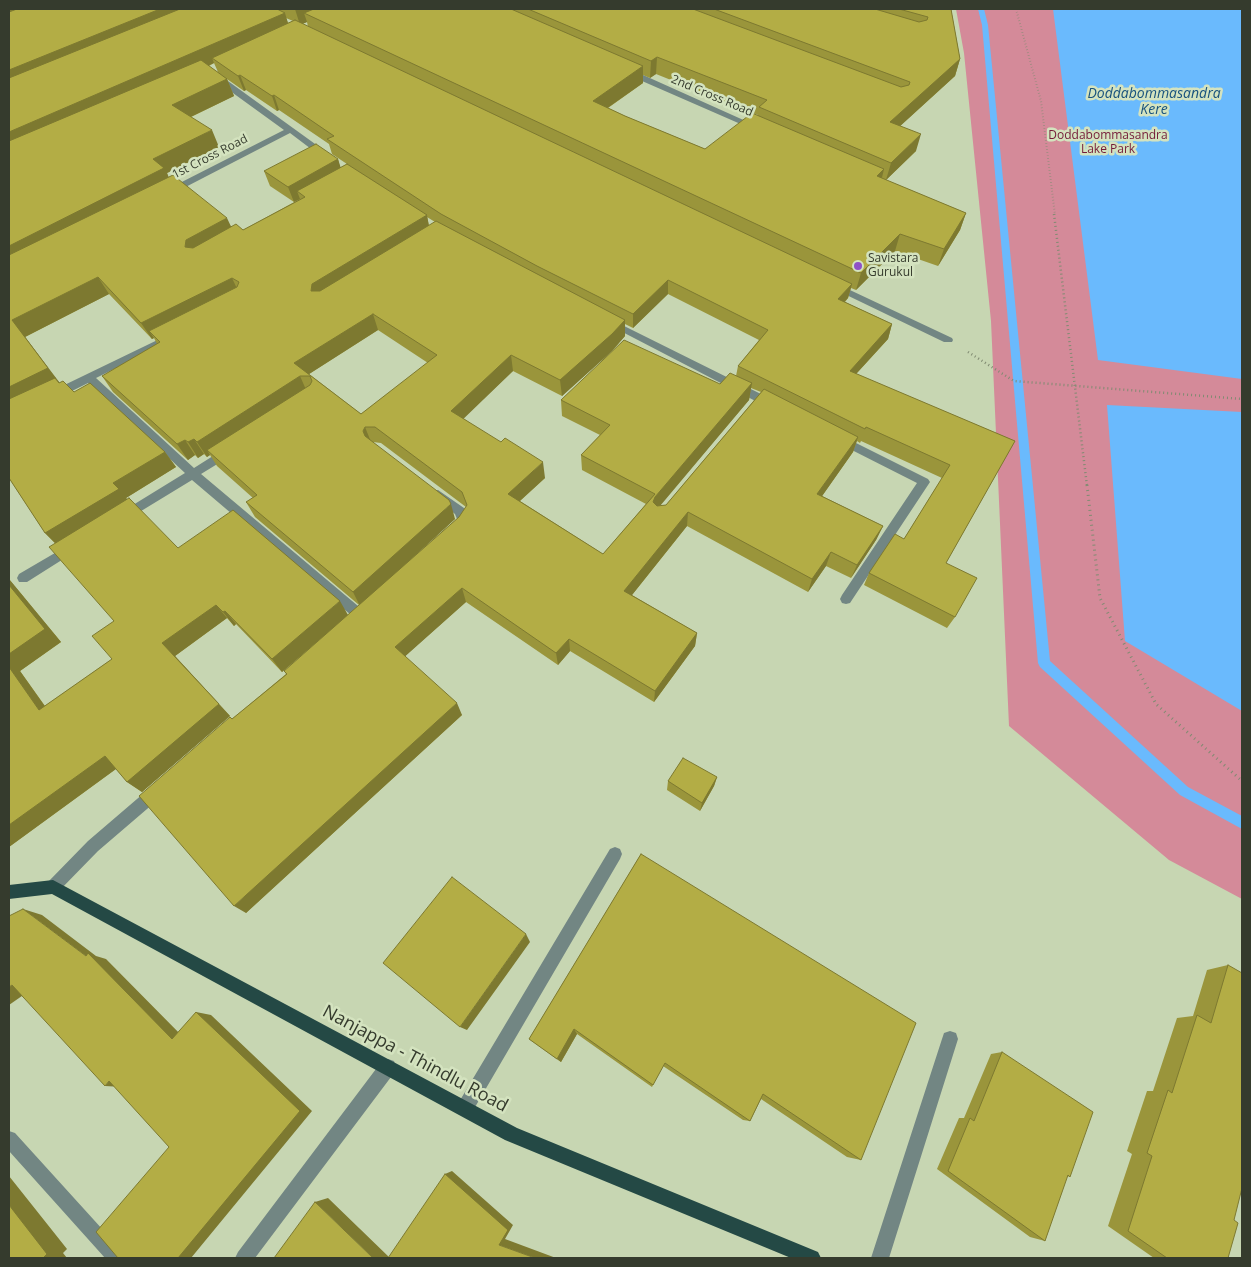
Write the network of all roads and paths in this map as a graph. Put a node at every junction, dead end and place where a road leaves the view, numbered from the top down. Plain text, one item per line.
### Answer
1 (1016, 9) edge
2 (617, 67) edge
3 (209, 72) edge
4 (290, 130) junction
5 (761, 130) edge
6 (334, 162) edge
7 (165, 194) edge
8 (823, 280) edge
9 (603, 319) edge
10 (182, 330) edge
11 (948, 340) joint
12 (89, 378) junction
13 (1075, 387) junction
14 (1242, 399) edge
15 (44, 400) edge
16 (785, 411) edge
17 (828, 433) edge
18 (240, 443) edge
19 (193, 474) junction
20 (430, 488) edge
21 (116, 521) edge
22 (451, 534) edge
23 (83, 541) edge
24 (23, 578) dead end
25 (846, 599) dead end
26 (345, 628) edge
27 (1242, 781) edge
28 (167, 782) edge
29 (615, 854) dead end
30 (53, 887) junction
31 (9, 892) edge
32 (950, 1039) dead end
33 (388, 1066) junction
34 (466, 1108) junction
35 (9, 1139) edge
36 (117, 1258) edge
37 (244, 1258) edge
38 (812, 1258) edge
39 (880, 1258) edge

1 - 13 path
2 - 5 street, 2nd Cross Road
3 - 4 street
4 - 6 street
4 - 7 street, 1st Cross Road
8 - 11 street
9 - 16 street
10 - 12 street
11 - 13 path
12 - 15 street
12 - 19 street
13 - 14 path
13 - 27 path
17 - 25 street
18 - 19 street
19 - 21 street
19 - 26 street
20 - 22 street
23 - 24 street
28 - 30 street
29 - 34 street
30 - 31 main road
30 - 33 main road, Nanjappa - Thindlu Road
32 - 39 street
33 - 34 main road, Nanjappa - Thindlu Road
33 - 37 street
34 - 38 main road, Nanjappa - Thindlu Road
35 - 36 street

